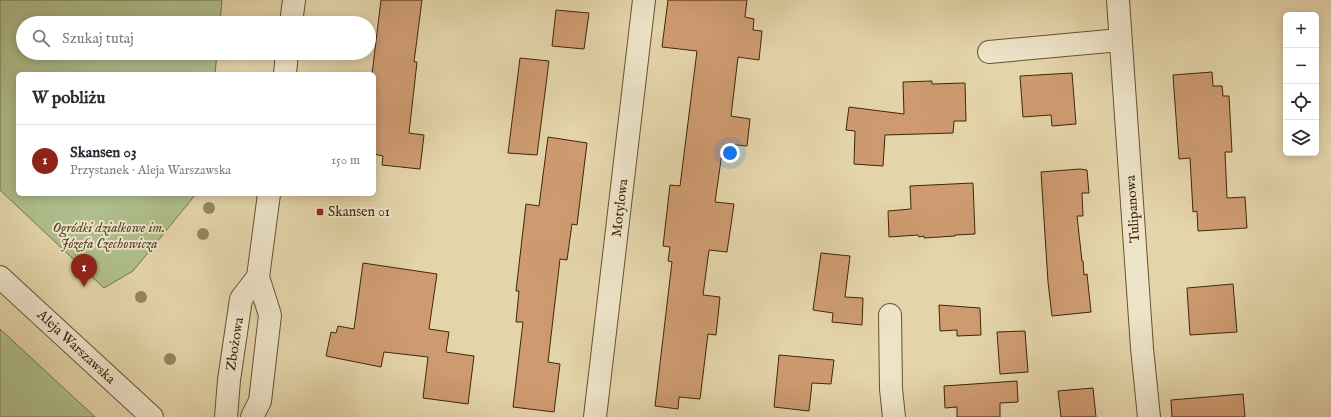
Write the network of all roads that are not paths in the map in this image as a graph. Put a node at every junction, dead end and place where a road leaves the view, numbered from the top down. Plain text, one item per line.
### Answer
1 (294, 0) edge
2 (644, 0) edge
3 (1118, 0) edge
4 (292, 16) edge
5 (1120, 40) junction
6 (989, 52) dead end
7 (286, 60) edge
8 (285, 72) edge
9 (269, 196) edge
10 (0, 277) edge
11 (258, 277) junction
12 (890, 316) dead end
13 (152, 417) edge
14 (226, 417) edge
15 (252, 417) edge
16 (595, 417) edge
17 (894, 417) edge
18 (1149, 417) edge

1 - 4 street
2 - 16 street, Motylowa
3 - 5 street, Tulipanowa
5 - 6 street
5 - 18 street, Tulipanowa
7 - 8 street
9 - 11 street
10 - 13 street, Aleja Warszawska
11 - 14 street, Zbożowa
11 - 15 street
12 - 17 street

